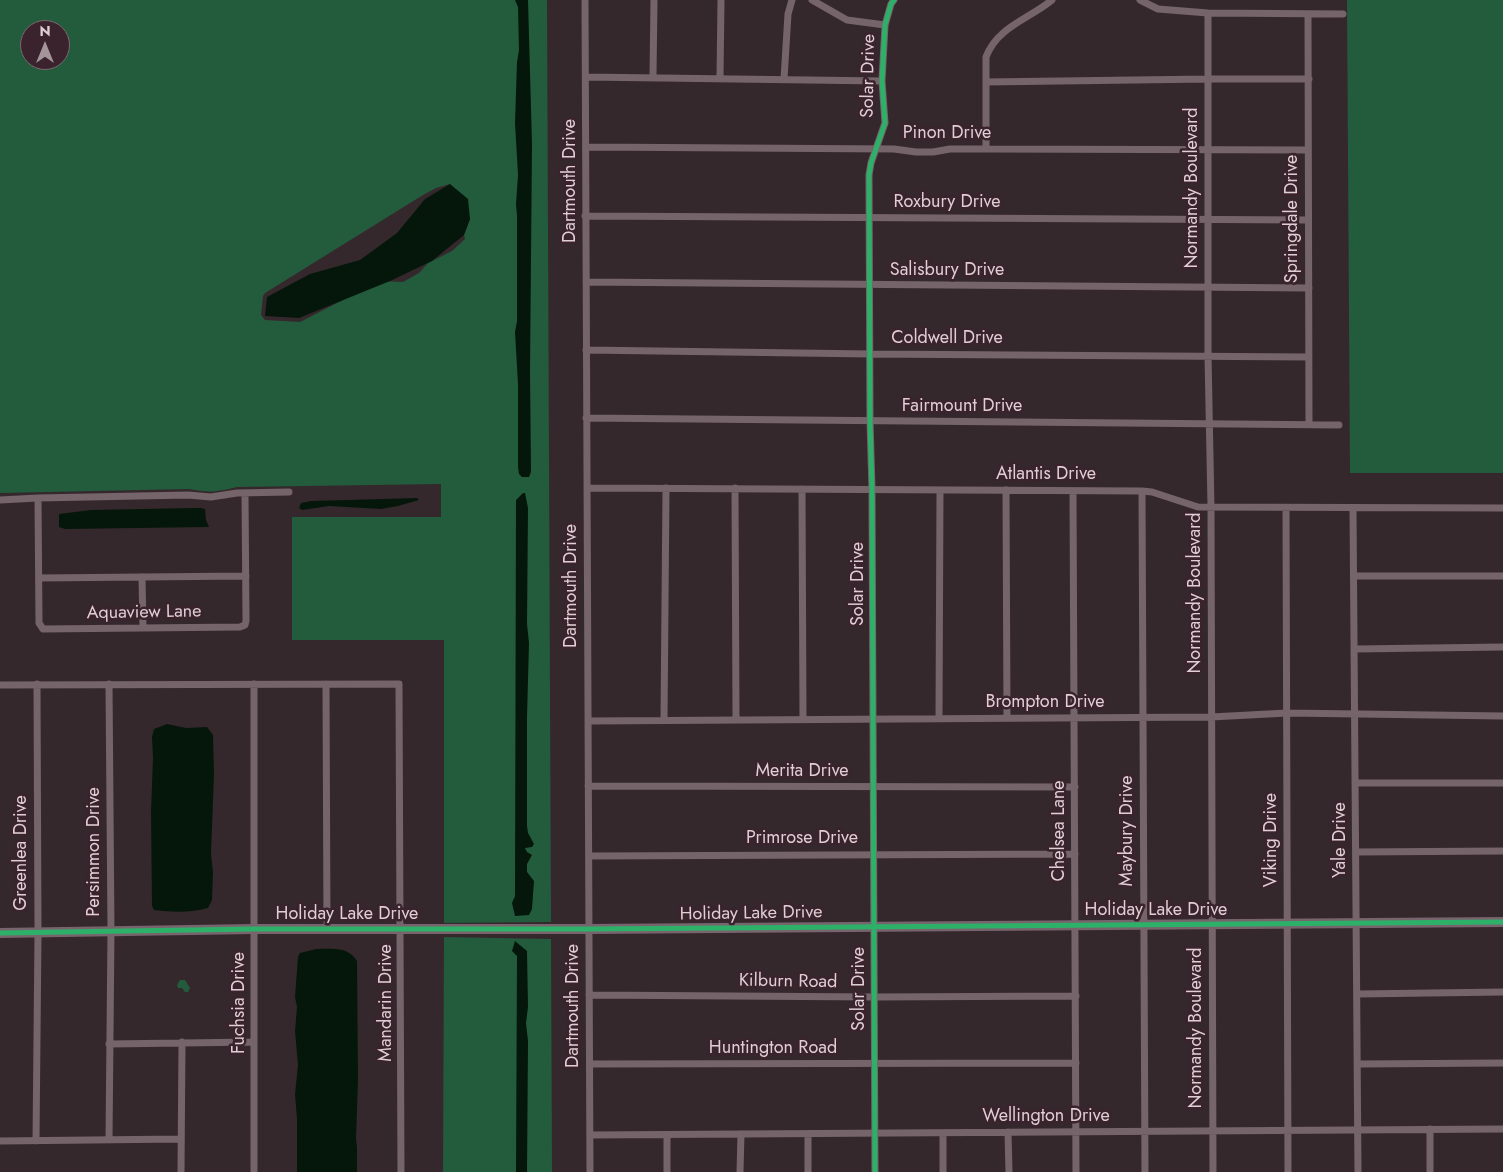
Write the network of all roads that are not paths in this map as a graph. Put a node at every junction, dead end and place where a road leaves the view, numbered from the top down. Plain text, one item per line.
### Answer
1 (585, 0) edge
2 (654, 0) edge
3 (722, 0) edge
4 (792, 0) edge
5 (812, 0) edge
6 (894, 0) edge
7 (1052, 0) edge
8 (1140, 0) edge
9 (1208, 14) junction
10 (1308, 14) junction
11 (1343, 14) dead end
12 (885, 25) junction
13 (586, 77) junction
14 (653, 77) junction
15 (720, 78) junction
16 (784, 79) junction
17 (1208, 79) junction
18 (1308, 79) junction
19 (882, 81) junction
20 (986, 82) junction
21 (586, 147) junction
22 (876, 149) junction
23 (986, 149) junction
24 (1208, 150) junction
25 (1308, 150) junction
26 (585, 216) junction
27 (869, 218) junction
28 (1208, 220) junction
29 (1308, 220) junction
30 (586, 282) junction
31 (870, 285) junction
32 (1208, 288) junction
33 (1309, 288) junction
34 (586, 350) junction
35 (870, 354) junction
36 (1208, 356) junction
37 (1309, 356) junction
38 (586, 418) junction
39 (870, 421) junction
40 (1209, 423) junction
41 (1309, 424) junction
42 (1338, 425) dead end
43 (587, 488) junction
44 (666, 488) junction
45 (735, 488) junction
46 (802, 489) junction
47 (872, 489) junction
48 (940, 490) junction
49 (1006, 490) junction
50 (1073, 490) junction
51 (1142, 491) junction
52 (289, 492) dead end
53 (245, 493) junction
54 (38, 498) junction
55 (0, 500) edge
56 (1211, 507) junction
57 (1286, 508) junction
58 (1353, 508) junction
59 (1503, 508) edge
60 (246, 576) junction
61 (1354, 576) junction
62 (1503, 576) edge
63 (142, 577) junction
64 (39, 578) junction
65 (143, 628) junction
66 (1503, 648) edge
67 (1355, 649) junction
68 (37, 684) junction
69 (109, 684) junction
70 (254, 684) junction
71 (326, 684) junction
72 (0, 685) edge
73 (1286, 713) junction
74 (1356, 713) junction
75 (1503, 716) edge
76 (1143, 717) junction
77 (1211, 717) junction
78 (939, 718) junction
79 (1007, 718) junction
80 (1075, 718) junction
81 (803, 719) junction
82 (873, 719) junction
83 (664, 720) junction
84 (736, 720) junction
85 (588, 721) junction
86 (1356, 783) junction
87 (1503, 783) edge
88 (588, 786) junction
89 (874, 787) junction
90 (1075, 787) junction
91 (1503, 851) edge
92 (1356, 852) junction
93 (874, 854) junction
94 (1075, 854) junction
95 (589, 856) junction
96 (1503, 922) edge
97 (1357, 923) junction
98 (1212, 924) junction
99 (1287, 924) junction
100 (1076, 925) junction
101 (1144, 925) junction
102 (874, 926) junction
103 (254, 929) junction
104 (327, 929) junction
105 (401, 929) junction
106 (589, 929) junction
107 (111, 931) junction
108 (0, 933) edge
109 (38, 933) junction
110 (1503, 992) edge
111 (1357, 994) junction
112 (589, 995) junction
113 (1076, 996) junction
114 (874, 997) junction
115 (182, 1042) junction
116 (254, 1042) junction
117 (109, 1044) junction
118 (1076, 1063) junction
119 (1503, 1063) edge
120 (590, 1064) junction
121 (874, 1064) junction
122 (1358, 1064) junction
123 (1358, 1129) junction
124 (1430, 1129) junction
125 (1503, 1129) edge
126 (1287, 1130) junction
127 (1145, 1131) junction
128 (1213, 1131) junction
129 (1008, 1132) junction
130 (1076, 1132) junction
131 (875, 1133) junction
132 (943, 1133) junction
133 (741, 1134) junction
134 (808, 1134) junction
135 (590, 1135) junction
136 (667, 1135) junction
137 (181, 1139) junction
138 (110, 1140) junction
139 (0, 1141) edge
140 (36, 1141) junction
141 (181, 1172) edge
142 (254, 1172) edge
143 (401, 1172) edge
144 (590, 1172) edge
145 (668, 1172) edge
146 (740, 1172) edge
147 (808, 1172) edge
148 (876, 1172) edge
149 (943, 1172) edge
150 (1009, 1172) edge
151 (1076, 1172) edge
152 (1145, 1172) edge
153 (1213, 1172) edge
154 (1288, 1172) edge
155 (1358, 1172) edge
156 (1430, 1172) edge

1 - 13 street, Dartmouth Drive
2 - 14 street
3 - 15 street
4 - 16 street
5 - 12 street
6 - 12 street, Solar Drive
7 - 20 street
8 - 9 street
9 - 10 street
9 - 17 street, Normandy Boulevard
10 - 11 street
10 - 18 street, Springdale Drive
12 - 19 street, Solar Drive
13 - 14 street
13 - 21 street, Dartmouth Drive
14 - 15 street
15 - 16 street
16 - 19 street
17 - 18 street
17 - 20 street
17 - 24 street, Normandy Boulevard
18 - 25 street, Springdale Drive
19 - 22 street, Solar Drive
20 - 23 street
21 - 22 street, Pinon Drive
21 - 26 street, Dartmouth Drive
22 - 23 street, Pinon Drive
22 - 27 street, Solar Drive
23 - 24 street, Pinon Drive
24 - 25 street, Pinon Drive
24 - 28 street, Normandy Boulevard
25 - 29 street, Springdale Drive
26 - 27 street, Roxbury Drive
26 - 30 street, Dartmouth Drive
27 - 28 street, Roxbury Drive
27 - 31 street, Solar Drive
28 - 29 street, Roxbury Drive
28 - 32 street, Normandy Boulevard
29 - 33 street, Springdale Drive
30 - 31 street, Salisbury Drive
30 - 34 street, Dartmouth Drive
31 - 32 street, Salisbury Drive
31 - 35 street, Solar Drive
32 - 33 street, Salisbury Drive
32 - 36 street, Normandy Boulevard
33 - 37 street, Springdale Drive
34 - 35 street, Coldwell Drive
34 - 38 street, Dartmouth Drive
35 - 36 street, Coldwell Drive
35 - 39 street, Solar Drive
36 - 37 street, Coldwell Drive
36 - 40 street, Normandy Boulevard
37 - 41 street, Springdale Drive
38 - 39 street, Fairmount Drive
38 - 43 street, Dartmouth Drive
39 - 40 street, Fairmount Drive
39 - 47 street, Solar Drive
40 - 41 street, Fairmount Drive
40 - 56 street, Normandy Boulevard
41 - 42 street, Fairmount Drive
43 - 44 street, Atlantis Drive
43 - 85 street, Dartmouth Drive
44 - 45 street, Atlantis Drive
44 - 83 street
45 - 46 street, Atlantis Drive
45 - 84 street
46 - 47 street, Atlantis Drive
46 - 81 street
47 - 48 street, Atlantis Drive
47 - 82 street, Solar Drive
48 - 49 street, Atlantis Drive
48 - 78 street
49 - 50 street, Atlantis Drive
49 - 79 street
50 - 51 street, Atlantis Drive
50 - 80 street, Chelsea Lane
51 - 56 street, Atlantis Drive
51 - 76 street, Maybury Drive
52 - 53 street
53 - 54 street
53 - 60 street, Aquaview Lane
54 - 55 street
54 - 64 street, Aquaview Lane
56 - 57 street, Atlantis Drive
56 - 77 street, Normandy Boulevard
57 - 58 street, Atlantis Drive
57 - 73 street, Viking Drive
58 - 59 street, Atlantis Drive
58 - 61 street, Yale Drive
60 - 63 street
60 - 65 street, Aquaview Lane
61 - 62 street
61 - 67 street, Yale Drive
63 - 64 street
63 - 65 street
64 - 65 street, Aquaview Lane
66 - 67 street
67 - 74 street, Yale Drive
68 - 69 street
68 - 72 street
68 - 109 street, Greenlea Drive
69 - 70 street
69 - 107 street, Persimmon Drive
70 - 71 street
70 - 103 street, Fuchsia Drive
71 - 104 street
71 - 105 street, Mandarin Drive
73 - 74 street, Brompton Drive
73 - 77 street, Brompton Drive
73 - 99 street, Viking Drive
74 - 75 street, Brompton Drive
74 - 86 street, Yale Drive
76 - 77 street, Brompton Drive
76 - 80 street, Brompton Drive
76 - 101 street, Maybury Drive
77 - 98 street, Normandy Boulevard
78 - 79 street, Brompton Drive
78 - 82 street, Brompton Drive
79 - 80 street, Brompton Drive
80 - 90 street, Chelsea Lane
81 - 82 street, Brompton Drive
81 - 84 street, Brompton Drive
82 - 89 street, Solar Drive
83 - 84 street, Brompton Drive
83 - 85 street, Brompton Drive
85 - 88 street, Dartmouth Drive
86 - 87 street
86 - 92 street, Yale Drive
88 - 89 street, Merita Drive
88 - 95 street, Dartmouth Drive
89 - 90 street, Merita Drive
89 - 93 street, Solar Drive
90 - 94 street, Chelsea Lane
91 - 92 street
92 - 97 street, Yale Drive
93 - 94 street, Primrose Drive
93 - 95 street, Primrose Drive
93 - 102 street, Solar Drive
94 - 100 street, Chelsea Lane
95 - 106 street, Dartmouth Drive
96 - 97 street, Holiday Lake Drive
97 - 99 street, Holiday Lake Drive
97 - 111 street, Yale Drive
98 - 99 street, Holiday Lake Drive
98 - 101 street, Holiday Lake Drive
98 - 128 street, Normandy Boulevard
99 - 126 street, Viking Drive
100 - 101 street, Holiday Lake Drive
100 - 102 street, Holiday Lake Drive
100 - 113 street, Chelsea Lane
101 - 127 street, Maybury Drive
102 - 106 street, Holiday Lake Drive
102 - 114 street, Solar Drive
103 - 104 street, Holiday Lake Drive
103 - 107 street, Holiday Lake Drive
103 - 116 street, Fuchsia Drive
104 - 105 street, Holiday Lake Drive
105 - 106 street, Holiday Lake Drive
105 - 143 street, Mandarin Drive
106 - 112 street, Dartmouth Drive
107 - 109 street, Holiday Lake Drive
107 - 117 street, Persimmon Drive
108 - 109 street, Holiday Lake Drive
109 - 140 street, Greenlea Drive
110 - 111 street
111 - 122 street, Yale Drive
112 - 114 street, Kilburn Road
112 - 120 street, Dartmouth Drive
113 - 114 street, Kilburn Road
113 - 118 street, Chelsea Lane
114 - 121 street, Solar Drive
115 - 116 street
115 - 117 street
115 - 137 street
116 - 142 street, Fuchsia Drive
117 - 138 street, Persimmon Drive
118 - 121 street, Huntington Road
118 - 130 street, Chelsea Lane
119 - 122 street
120 - 121 street, Huntington Road
120 - 135 street, Dartmouth Drive
121 - 131 street, Solar Drive
122 - 123 street, Yale Drive
123 - 124 street, Wellington Drive
123 - 126 street, Wellington Drive
123 - 155 street, Yale Drive
124 - 125 street, Wellington Drive
124 - 156 street
126 - 128 street, Wellington Drive
126 - 154 street, Viking Drive
127 - 128 street, Wellington Drive
127 - 130 street, Wellington Drive
127 - 152 street, Maybury Drive
128 - 153 street, Normandy Boulevard
129 - 130 street, Wellington Drive
129 - 132 street, Wellington Drive
129 - 150 street
130 - 151 street, Chelsea Lane
131 - 132 street, Wellington Drive
131 - 134 street, Wellington Drive
131 - 148 street, Solar Drive
132 - 149 street
133 - 134 street, Wellington Drive
133 - 136 street, Wellington Drive
133 - 146 street
134 - 147 street
135 - 136 street, Wellington Drive
135 - 144 street, Dartmouth Drive
136 - 145 street
137 - 138 street
137 - 141 street
138 - 140 street
139 - 140 street

